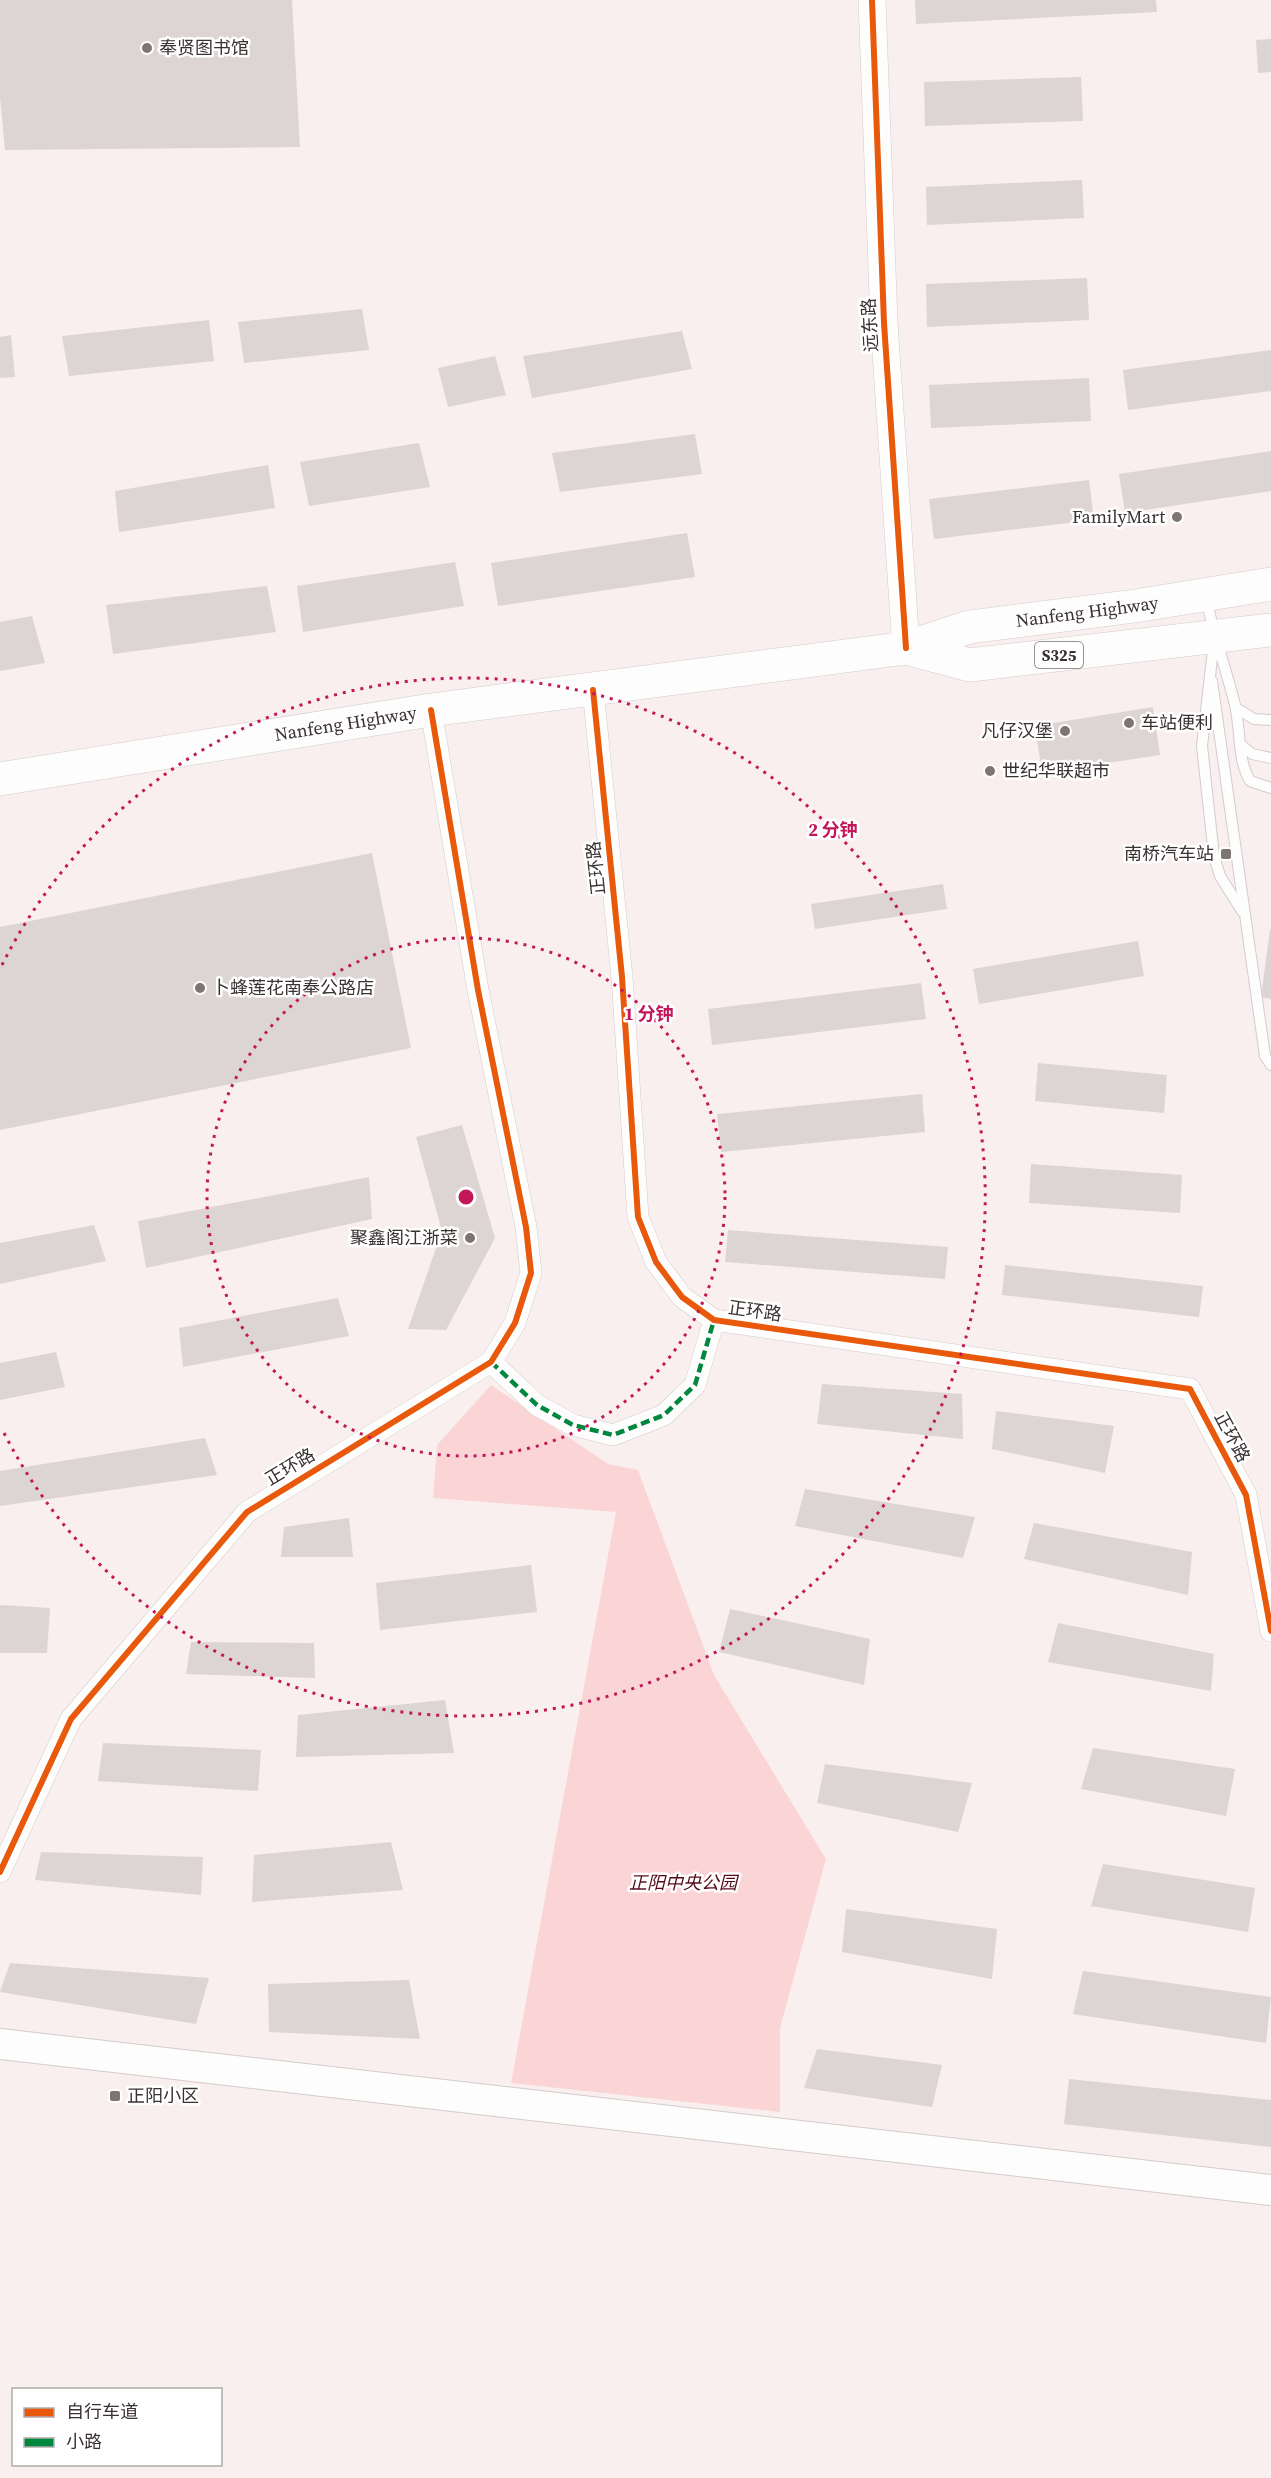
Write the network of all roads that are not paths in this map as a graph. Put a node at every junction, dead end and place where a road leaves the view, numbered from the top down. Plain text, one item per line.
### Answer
1 (872, 0) edge
2 (1271, 584) edge
3 (1205, 596) junction
4 (1271, 630) edge
5 (1214, 638) junction
6 (906, 648) junction
7 (1212, 681) junction
8 (593, 690) junction
9 (1236, 708) junction
10 (431, 710) junction
11 (1271, 720) edge
12 (1240, 744) junction
13 (1271, 758) edge
14 (0, 779) edge
15 (1271, 788) edge
16 (1245, 916) junction
17 (1271, 1065) edge
18 (714, 1320) junction
19 (491, 1362) junction
20 (1271, 1631) edge
21 (0, 1872) edge
22 (0, 2043) edge
23 (1271, 2190) edge

1 - 6 street, 远东路
2 - 3 main road, Nanfeng Highway / S325
3 - 5 lane
3 - 6 main road, Nanfeng Highway / S325
4 - 5 main road, Nanfeng Highway / S325
5 - 6 main road, Nanfeng Highway / S325
5 - 7 lane
5 - 9 lane
6 - 8 main road, Nanfeng Highway / S325
7 - 16 lane
7 - 16 lane
8 - 10 main road, Nanfeng Highway / S325
8 - 18 street, 正环路
9 - 11 lane
9 - 12 lane
10 - 14 main road, Nanfeng Highway / S325
10 - 19 street, 正环路
12 - 13 lane
12 - 15 lane
16 - 17 lane
18 - 19 street
18 - 20 street, 正环路
19 - 21 street, 正环路
22 - 23 main road

